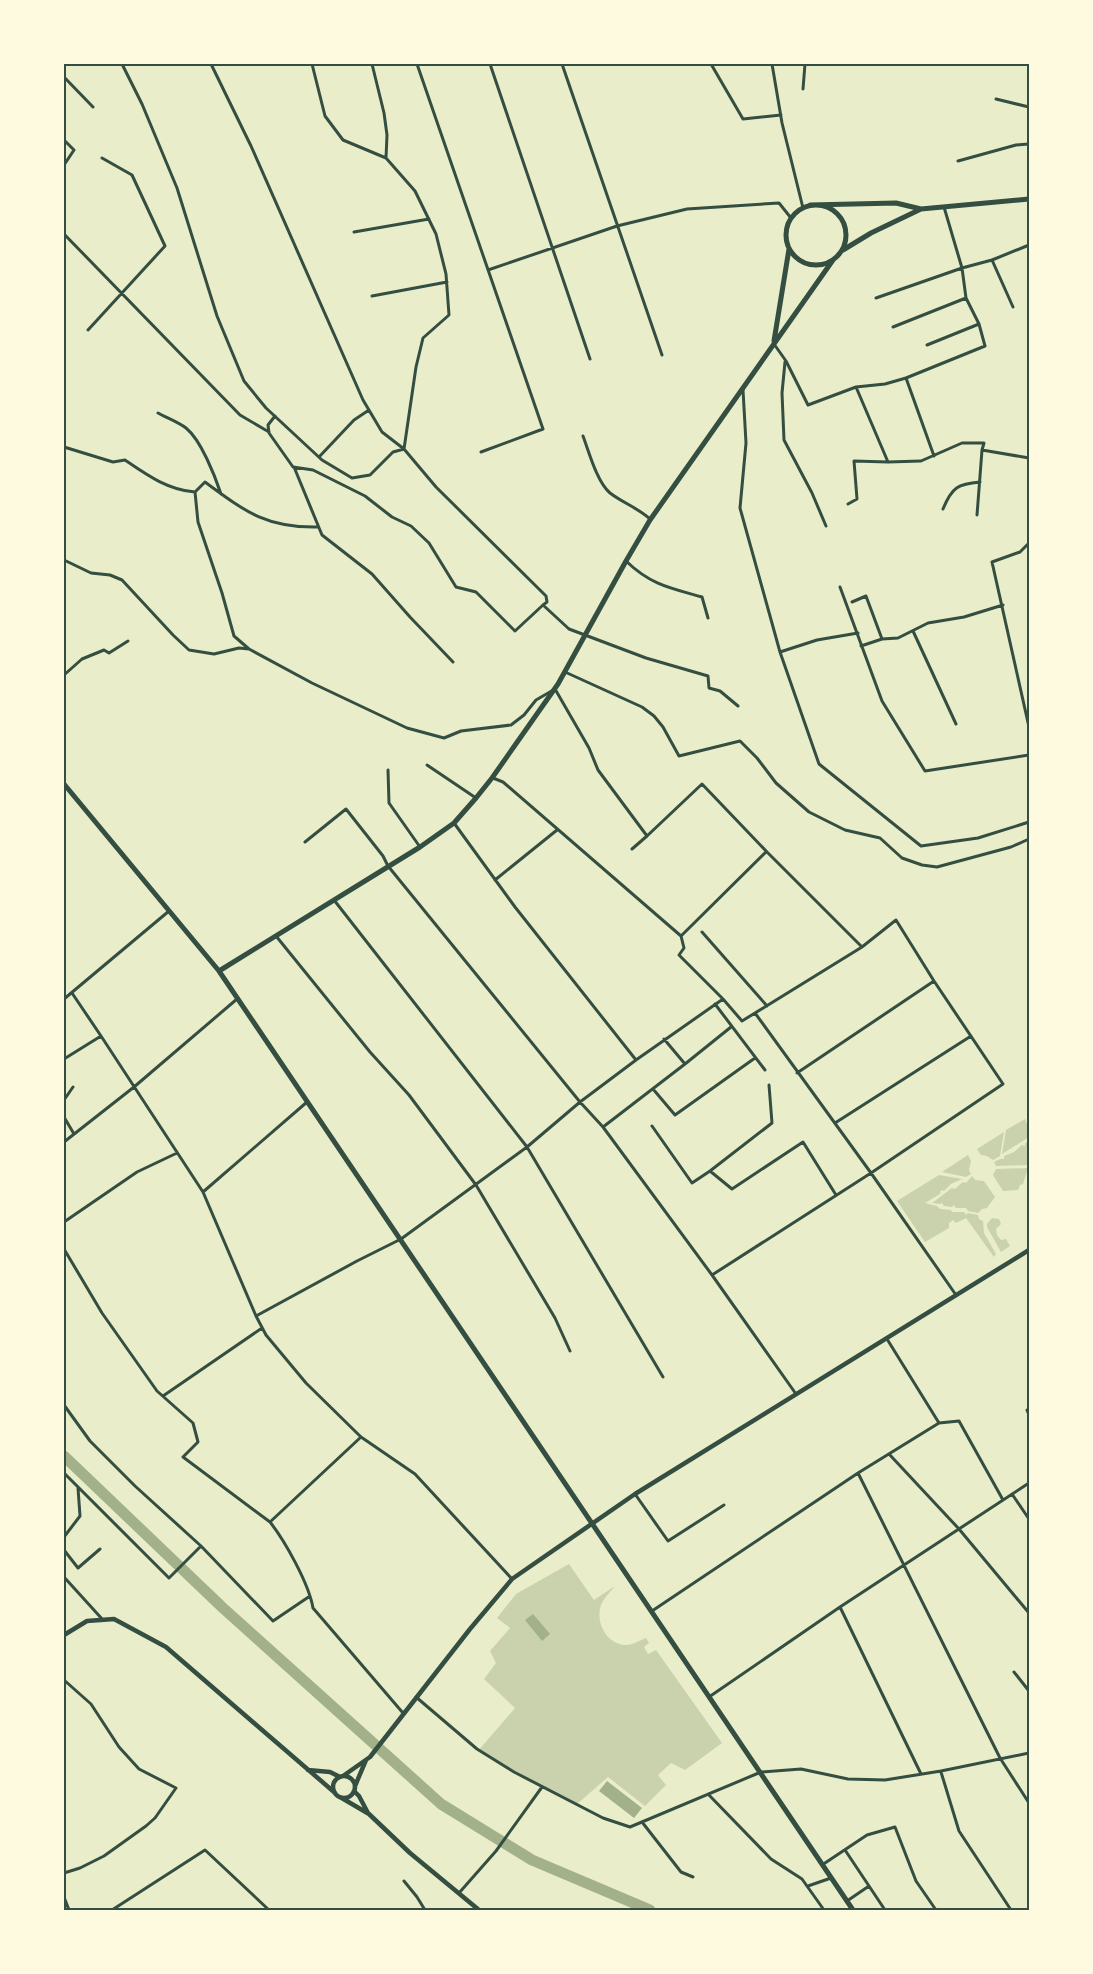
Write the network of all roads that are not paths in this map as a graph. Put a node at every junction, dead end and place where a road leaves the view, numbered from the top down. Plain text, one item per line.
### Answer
1 (122, 64) edge
2 (211, 64) edge
3 (312, 64) edge
4 (372, 64) edge
5 (417, 64) edge
6 (490, 64) edge
7 (562, 64) edge
8 (711, 64) edge
9 (772, 64) edge
10 (805, 64) edge
11 (64, 77) edge
12 (803, 89) dead end
13 (996, 99) dead end
14 (93, 106) dead end
15 (1029, 107) edge
16 (781, 115) junction
17 (64, 140) edge
18 (1029, 144) edge
19 (102, 158) dead end
20 (386, 158) junction
21 (958, 161) dead end
22 (64, 165) edge
23 (1029, 198) edge
24 (810, 206) junction
25 (944, 207) junction
26 (803, 208) junction
27 (922, 209) junction
28 (791, 218) junction
29 (429, 219) junction
30 (617, 226) junction
31 (354, 232) dead end
32 (64, 234) edge
33 (1029, 245) edge
34 (553, 248) junction
35 (789, 249) junction
36 (842, 250) junction
37 (833, 260) junction
38 (992, 260) junction
39 (962, 268) junction
40 (488, 270) junction
41 (447, 282) junction
42 (120, 293) junction
43 (372, 296) dead end
44 (876, 298) dead end
45 (966, 298) junction
46 (1013, 307) dead end
47 (979, 324) junction
48 (893, 327) dead end
49 (88, 330) dead end
50 (774, 344) junction
51 (927, 345) dead end
52 (662, 355) dead end
53 (590, 358) dead end
54 (786, 362) junction
55 (906, 378) junction
56 (856, 387) junction
57 (743, 390) junction
58 (369, 410) junction
59 (158, 413) dead end
60 (275, 416) junction
61 (269, 432) junction
62 (583, 436) dead end
63 (64, 446) edge
64 (404, 450) junction
65 (982, 450) junction
66 (481, 452) dead end
67 (934, 456) junction
68 (319, 457) junction
69 (1029, 458) edge
70 (888, 462) junction
71 (294, 467) junction
72 (980, 482) junction
73 (195, 492) junction
74 (222, 494) junction
75 (848, 504) dead end
76 (944, 509) dead end
77 (977, 515) dead end
78 (650, 520) junction
79 (826, 526) dead end
80 (318, 528) junction
81 (1029, 543) edge
82 (64, 560) edge
83 (626, 561) junction
84 (840, 587) dead end
85 (852, 602) dead end
86 (543, 605) junction
87 (1002, 605) junction
88 (708, 618) dead end
89 (913, 631) junction
90 (858, 633) junction
91 (584, 635) junction
92 (882, 639) junction
93 (128, 641) dead end
94 (861, 646) junction
95 (249, 649) junction
96 (780, 652) junction
97 (453, 662) dead end
98 (565, 672) junction
99 (64, 675) edge
100 (554, 689) junction
101 (738, 706) dead end
102 (956, 724) dead end
103 (1029, 728) edge
104 (1029, 755) edge
105 (427, 765) dead end
106 (388, 770) dead end
107 (492, 778) junction
108 (64, 784) edge
109 (476, 798) junction
110 (1029, 822) edge
111 (454, 823) junction
112 (557, 830) junction
113 (647, 836) junction
114 (1029, 839) edge
115 (305, 842) dead end
116 (420, 847) junction
117 (632, 849) dead end
118 (766, 852) junction
119 (388, 866) junction
120 (495, 880) junction
121 (334, 900) junction
122 (169, 912) junction
123 (702, 932) dead end
124 (276, 935) junction
125 (681, 936) junction
126 (862, 947) junction
127 (219, 971) junction
128 (934, 981) junction
129 (72, 993) junction
130 (723, 998) junction
131 (64, 999) edge
132 (237, 999) junction
133 (715, 1004) junction
134 (767, 1006) junction
135 (755, 1013) junction
136 (731, 1028) junction
137 (101, 1036) junction
138 (971, 1036) junction
139 (664, 1039) junction
140 (755, 1058) junction
141 (64, 1059) edge
142 (636, 1060) junction
143 (685, 1064) junction
144 (765, 1070) dead end
145 (797, 1073) junction
146 (769, 1085) dead end
147 (73, 1087) dead end
148 (134, 1087) junction
149 (653, 1089) junction
150 (64, 1100) edge
151 (307, 1102) junction
152 (580, 1102) junction
153 (64, 1117) edge
154 (835, 1123) junction
155 (652, 1126) dead end
156 (603, 1127) junction
157 (74, 1134) junction
158 (64, 1142) edge
159 (527, 1147) junction
160 (177, 1153) junction
161 (710, 1171) junction
162 (872, 1173) junction
163 (476, 1185) junction
164 (203, 1192) junction
165 (836, 1195) junction
166 (64, 1222) edge
167 (401, 1239) junction
168 (64, 1249) edge
169 (1029, 1250) edge
170 (712, 1275) junction
171 (957, 1295) junction
172 (256, 1316) junction
173 (262, 1328) junction
174 (887, 1339) junction
175 (570, 1352) dead end
176 (663, 1377) dead end
177 (796, 1394) junction
178 (163, 1396) junction
179 (64, 1405) edge
180 (1029, 1409) edge
181 (1029, 1415) edge
182 (939, 1423) junction
183 (361, 1438) junction
184 (889, 1454) junction
185 (64, 1473) edge
186 (858, 1473) junction
187 (1029, 1483) edge
188 (78, 1487) junction
189 (635, 1494) junction
190 (1012, 1494) junction
191 (1003, 1500) junction
192 (724, 1505) dead end
193 (1029, 1518) edge
194 (270, 1522) junction
195 (592, 1525) junction
196 (959, 1529) junction
197 (64, 1537) edge
198 (201, 1546) junction
199 (64, 1550) edge
200 (100, 1550) dead end
201 (905, 1565) junction
202 (64, 1577) edge
203 (512, 1579) junction
204 (311, 1596) junction
205 (840, 1607) junction
206 (652, 1611) junction
207 (1029, 1612) edge
208 (103, 1620) junction
209 (64, 1635) edge
210 (1014, 1672) dead end
211 (64, 1680) edge
212 (1029, 1691) edge
213 (709, 1696) junction
214 (416, 1698) junction
215 (403, 1713) junction
216 (1029, 1753) edge
217 (1000, 1758) junction
218 (368, 1759) junction
219 (308, 1770) junction
220 (760, 1772) junction
221 (941, 1772) junction
222 (921, 1774) junction
223 (341, 1776) junction
224 (542, 1787) junction
225 (354, 1789) junction
226 (334, 1792) junction
227 (708, 1794) junction
228 (340, 1797) junction
229 (1029, 1802) edge
230 (369, 1814) junction
231 (642, 1822) junction
232 (845, 1850) junction
233 (822, 1865) junction
234 (64, 1873) edge
235 (693, 1876) dead end
236 (831, 1878) junction
237 (404, 1881) dead end
238 (808, 1886) junction
239 (869, 1886) junction
240 (459, 1893) junction
241 (64, 1897) edge
242 (847, 1902) junction
243 (69, 1910) edge
244 (112, 1910) edge
245 (269, 1910) edge
246 (425, 1910) edge
247 (478, 1910) edge
248 (824, 1910) edge
249 (853, 1910) edge
250 (889, 1910) edge
251 (936, 1910) edge
252 (1011, 1910) edge

1 - 60 street
2 - 58 street
3 - 20 street
4 - 20 street
5 - 40 street
6 - 34 street
7 - 30 street
8 - 16 street
9 - 16 street
10 - 12 street
11 - 14 street
13 - 15 street
16 - 26 street
17 - 22 street
18 - 21 street
19 - 42 street
20 - 29 street
23 - 25 main road
24 - 26 main road
24 - 27 main road
24 - 36 main road
25 - 27 main road
25 - 39 street
26 - 28 main road
27 - 36 main road
28 - 30 street
28 - 35 main road
29 - 31 street
29 - 41 street
30 - 34 street
30 - 52 street
32 - 42 street
33 - 38 street
34 - 40 street
34 - 53 street
35 - 37 main road
35 - 50 main road
36 - 37 main road
37 - 50 main road
38 - 39 street
38 - 46 street
39 - 44 street
39 - 45 street
40 - 66 street
41 - 43 street
41 - 64 street
42 - 49 street
42 - 61 street
45 - 47 street
45 - 48 street
47 - 51 street
47 - 55 street
50 - 54 street
50 - 57 main road
54 - 56 street
54 - 79 street
55 - 56 street
55 - 67 street
56 - 70 street
57 - 78 main road
57 - 96 street
58 - 64 street
58 - 68 street
59 - 74 street
60 - 61 street
60 - 68 street
61 - 71 street
62 - 78 street
63 - 73 street
64 - 68 street
64 - 86 street
65 - 67 street
65 - 69 street
65 - 72 street
67 - 70 street
70 - 75 street
71 - 80 street
71 - 86 street
72 - 76 street
72 - 77 street
73 - 74 street
73 - 95 street
74 - 80 street
78 - 83 main road
80 - 97 street
81 - 87 street
82 - 95 street
83 - 88 street
83 - 91 main road
84 - 90 street
85 - 92 street
86 - 91 street
87 - 89 street
87 - 103 street
89 - 92 street
89 - 102 street
90 - 94 street
90 - 96 street
91 - 98 main road
91 - 101 street
92 - 94 street
93 - 99 street
94 - 104 street
95 - 100 street
96 - 110 street
98 - 100 main road
98 - 114 street
100 - 107 main road
100 - 113 street
105 - 109 street
106 - 116 street
107 - 109 main road
107 - 112 street
108 - 122 main road
109 - 111 main road
111 - 116 main road
111 - 120 street
112 - 120 street
112 - 125 street
113 - 117 street
113 - 118 street
115 - 119 street
116 - 119 main road
118 - 125 street
118 - 126 street
119 - 121 main road
119 - 152 street
120 - 142 street
121 - 124 main road
121 - 159 street
122 - 127 main road
122 - 129 street
123 - 134 street
124 - 127 main road
124 - 163 street
125 - 130 street
126 - 128 street
126 - 134 street
127 - 132 main road
128 - 138 street
128 - 145 street
129 - 131 street
129 - 137 street
130 - 133 street
130 - 135 street
132 - 148 street
132 - 151 main road
133 - 136 street
133 - 139 street
134 - 135 street
135 - 145 street
136 - 140 street
136 - 143 street
137 - 141 street
137 - 148 street
138 - 154 street
138 - 162 street
139 - 142 street
139 - 143 street
140 - 144 street
140 - 149 street
142 - 152 street
143 - 149 street
145 - 154 street
146 - 161 street
147 - 150 street
148 - 157 street
148 - 160 street
149 - 156 street
151 - 164 street
151 - 167 main road
152 - 156 street
152 - 159 street
153 - 157 street
154 - 162 street
155 - 161 street
156 - 170 street
157 - 158 street
159 - 163 street
159 - 176 street
160 - 164 street
160 - 166 street
161 - 165 street
162 - 165 street
162 - 171 street
163 - 167 street
163 - 175 street
164 - 172 street
165 - 170 street
167 - 172 street
167 - 195 main road
168 - 178 street
169 - 171 main road
170 - 177 street
171 - 174 main road
172 - 173 street
173 - 178 street
173 - 183 street
174 - 177 main road
174 - 182 street
177 - 189 main road
178 - 194 street
179 - 198 street
180 - 181 street
182 - 184 street
182 - 191 street
183 - 194 street
183 - 203 street
184 - 186 street
184 - 196 street
185 - 188 street
186 - 201 street
186 - 206 street
187 - 190 street
188 - 197 street
188 - 198 street
189 - 192 street
189 - 195 main road
190 - 191 street
190 - 193 street
191 - 196 street
194 - 204 street
195 - 203 main road
195 - 206 main road
196 - 201 street
196 - 207 street
198 - 204 street
199 - 200 street
201 - 205 street
201 - 217 street
202 - 208 street
203 - 214 main road
204 - 215 street
205 - 213 street
205 - 222 street
206 - 213 main road
208 - 209 main road
208 - 219 main road
210 - 212 street
211 - 234 street
213 - 220 main road
214 - 215 main road
214 - 224 street
215 - 218 main road
216 - 217 street
217 - 221 street
217 - 229 street
218 - 223 main road
218 - 225 main road
219 - 223 main road
219 - 226 main road
220 - 222 street
220 - 227 street
220 - 233 main road
221 - 222 street
221 - 252 street
223 - 225 main road
223 - 226 main road
224 - 231 street
224 - 240 street
225 - 228 main road
225 - 230 main road
226 - 228 main road
227 - 231 street
227 - 238 street
228 - 230 main road
230 - 240 main road
231 - 235 street
232 - 233 street
232 - 239 street
232 - 251 street
233 - 236 main road
236 - 238 street
236 - 242 main road
237 - 246 street
238 - 248 street
239 - 242 street
239 - 250 street
240 - 247 main road
241 - 243 street
242 - 249 main road
244 - 245 street

